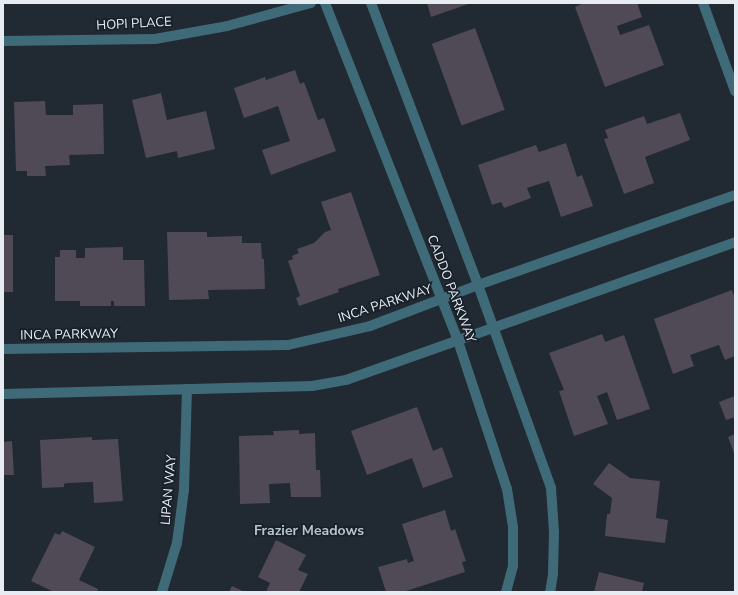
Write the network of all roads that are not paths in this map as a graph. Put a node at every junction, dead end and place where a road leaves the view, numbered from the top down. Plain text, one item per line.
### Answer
1 (311, 3) edge
2 (325, 3) edge
3 (371, 3) edge
4 (703, 3) edge
5 (3, 41) edge
6 (735, 91) edge
7 (735, 195) edge
8 (735, 242) edge
9 (478, 285) junction
10 (442, 299) junction
11 (494, 328) junction
12 (458, 341) junction
13 (3, 349) edge
14 (187, 389) junction
15 (3, 394) edge
16 (162, 592) edge
17 (506, 592) edge
18 (550, 592) edge

1 - 5 street, HOPI PLACE
2 - 10 street, CADDO PARKWAY
3 - 9 street, CADDO PARKWAY
4 - 6 street
7 - 9 street, INCA PARKWAY
8 - 11 street
9 - 10 street, INCA PARKWAY
9 - 11 street, CADDO PARKWAY
10 - 12 street, CADDO PARKWAY
10 - 13 street, INCA PARKWAY
11 - 12 street
11 - 18 street, CADDO PARKWAY
12 - 14 street
12 - 17 street, CADDO PARKWAY
14 - 15 street
14 - 16 street, LIPAN WAY

